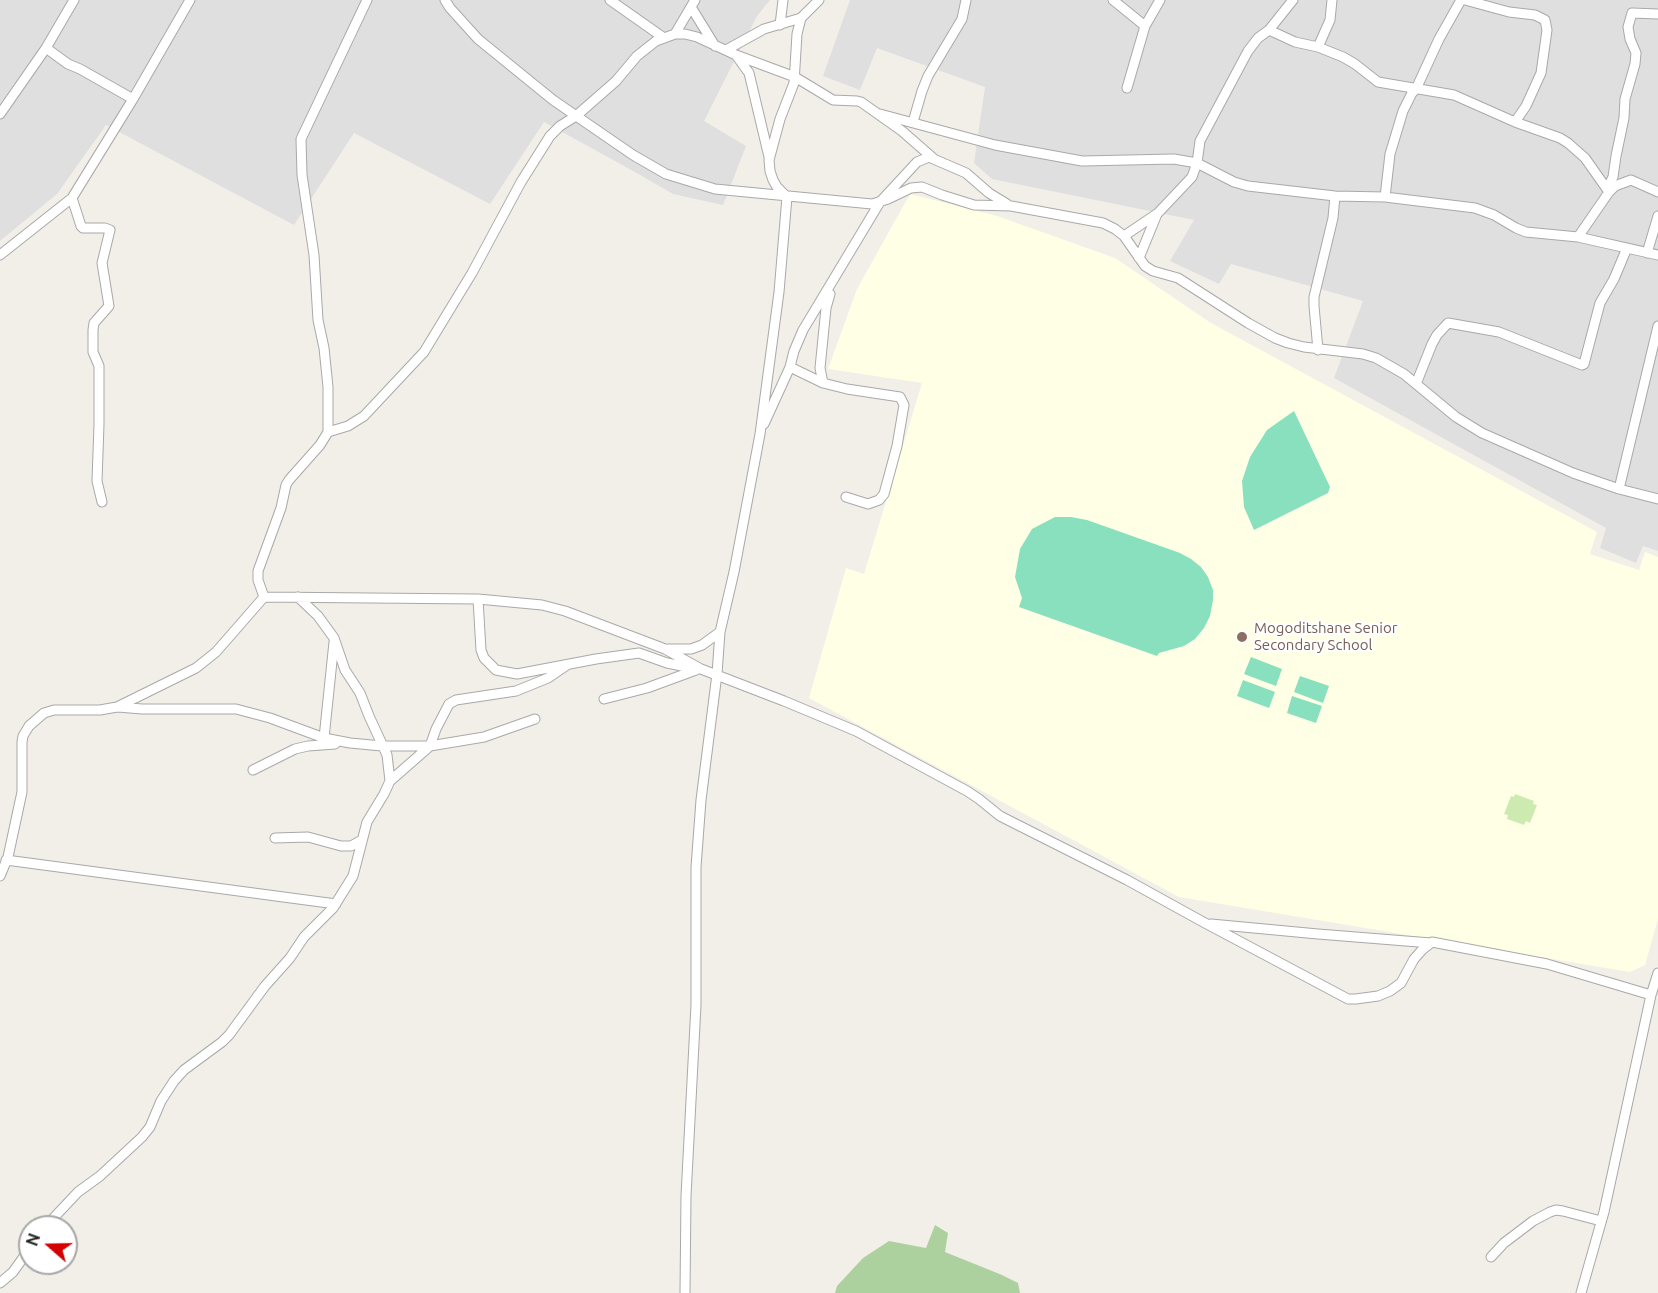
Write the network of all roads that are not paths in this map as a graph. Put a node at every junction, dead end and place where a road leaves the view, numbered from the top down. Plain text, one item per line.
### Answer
1 (74, 0) edge
2 (190, 0) edge
3 (366, 0) edge
4 (445, 0) edge
5 (610, 0) edge
6 (783, 0) edge
7 (819, 0) edge
8 (966, 0) edge
9 (1113, 0) edge
10 (1160, 0) edge
11 (1293, 0) edge
12 (1332, 0) edge
13 (1463, 0) edge
14 (693, 3) edge
15 (1658, 14) edge
16 (801, 18) junction
17 (780, 25) junction
18 (1145, 26) junction
19 (1269, 30) junction
20 (675, 34) junction
21 (664, 38) junction
22 (715, 46) junction
23 (1318, 47) junction
24 (46, 48) junction
25 (726, 50) junction
26 (736, 56) junction
27 (795, 77) junction
28 (1126, 88) dead end
29 (1416, 89) junction
30 (133, 99) junction
31 (874, 112) junction
32 (0, 114) edge
33 (576, 116) junction
34 (913, 122) junction
35 (1515, 122) junction
36 (934, 159) junction
37 (769, 160) junction
38 (1197, 163) junction
39 (1608, 190) junction
40 (1658, 192) edge
41 (1335, 196) junction
42 (787, 197) junction
43 (1384, 197) junction
44 (72, 198) junction
45 (880, 202) junction
46 (1011, 206) junction
47 (1158, 213) junction
48 (1658, 216) edge
49 (1124, 236) junction
50 (1578, 237) junction
51 (1627, 248) junction
52 (1647, 253) junction
53 (0, 255) edge
54 (1658, 255) edge
55 (1139, 258) junction
56 (834, 280) junction
57 (1658, 326) edge
58 (1318, 350) junction
59 (790, 368) junction
60 (823, 383) junction
61 (1416, 384) junction
62 (328, 432) junction
63 (760, 434) junction
64 (1619, 489) junction
65 (846, 497) dead end
66 (1658, 499) edge
67 (102, 502) dead end
68 (264, 597) junction
69 (298, 597) junction
70 (478, 598) junction
71 (720, 632) junction
72 (334, 638) junction
73 (665, 649) junction
74 (639, 653) junction
75 (567, 665) junction
76 (700, 669) junction
77 (717, 674) junction
78 (604, 699) dead end
79 (117, 707) junction
80 (535, 719) dead end
81 (324, 738) junction
82 (350, 743) junction
83 (382, 746) junction
84 (430, 746) junction
85 (253, 770) dead end
86 (390, 781) junction
87 (275, 838) dead end
88 (362, 840) junction
89 (6, 860) junction
90 (0, 876) edge
91 (336, 904) junction
92 (1205, 923) junction
93 (1431, 943) junction
94 (1658, 973) edge
95 (1651, 995) junction
96 (56, 1215) edge
97 (1601, 1221) junction
98 (1491, 1257) dead end
99 (18, 1265) edge
100 (0, 1284) edge
101 (685, 1293) edge
102 (1581, 1293) edge

1 - 24 street
2 - 30 street
3 - 62 street
4 - 33 street
5 - 21 street
6 - 17 street
7 - 16 street
8 - 34 street
9 - 18 street
10 - 18 street
11 - 19 street
12 - 23 street
13 - 29 street
13 - 35 street
14 - 20 street
14 - 22 street
15 - 39 street
16 - 17 street
16 - 27 street
17 - 25 street
18 - 28 street
19 - 23 street
19 - 38 street
20 - 21 street
20 - 22 street
21 - 33 street
22 - 25 street
23 - 29 street
24 - 30 street
24 - 32 street
25 - 26 street
26 - 27 street
26 - 37 street
27 - 31 street
27 - 37 street
29 - 35 street
29 - 43 street
30 - 44 street
31 - 34 street
31 - 36 street
33 - 42 street
33 - 62 street
34 - 38 street
35 - 39 street
36 - 45 street
36 - 46 street
37 - 42 street
38 - 41 street
38 - 47 street
39 - 40 street
39 - 50 street
41 - 43 street
41 - 58 street
42 - 45 street
42 - 63 street
43 - 50 street
44 - 53 street
44 - 67 street
45 - 46 street
45 - 56 street
46 - 49 street
47 - 49 street
47 - 55 street
48 - 52 street
49 - 55 street
50 - 51 street
51 - 52 street
51 - 61 street
52 - 54 street
55 - 58 street
56 - 59 street
56 - 60 street
57 - 64 street
58 - 61 street
59 - 60 street
59 - 63 street
60 - 65 street
61 - 64 street
62 - 68 street
63 - 71 street
64 - 66 street
68 - 69 street
68 - 79 street
69 - 70 street
69 - 72 street
70 - 73 street
70 - 75 street
71 - 73 street
71 - 77 street
72 - 81 street
72 - 83 street
73 - 74 street
73 - 76 street
74 - 75 street
74 - 76 street
75 - 84 street
76 - 77 street
76 - 78 street
77 - 92 street
77 - 101 street
79 - 81 street
79 - 89 street
80 - 84 street
81 - 82 street
82 - 83 street
82 - 85 street
83 - 84 street
83 - 86 street
84 - 86 street
86 - 88 street
87 - 88 street
88 - 91 street
89 - 90 street
89 - 91 street
91 - 96 street
92 - 93 street
92 - 93 street
93 - 95 street
94 - 95 street
95 - 97 street
97 - 98 street
97 - 102 street
99 - 100 street

